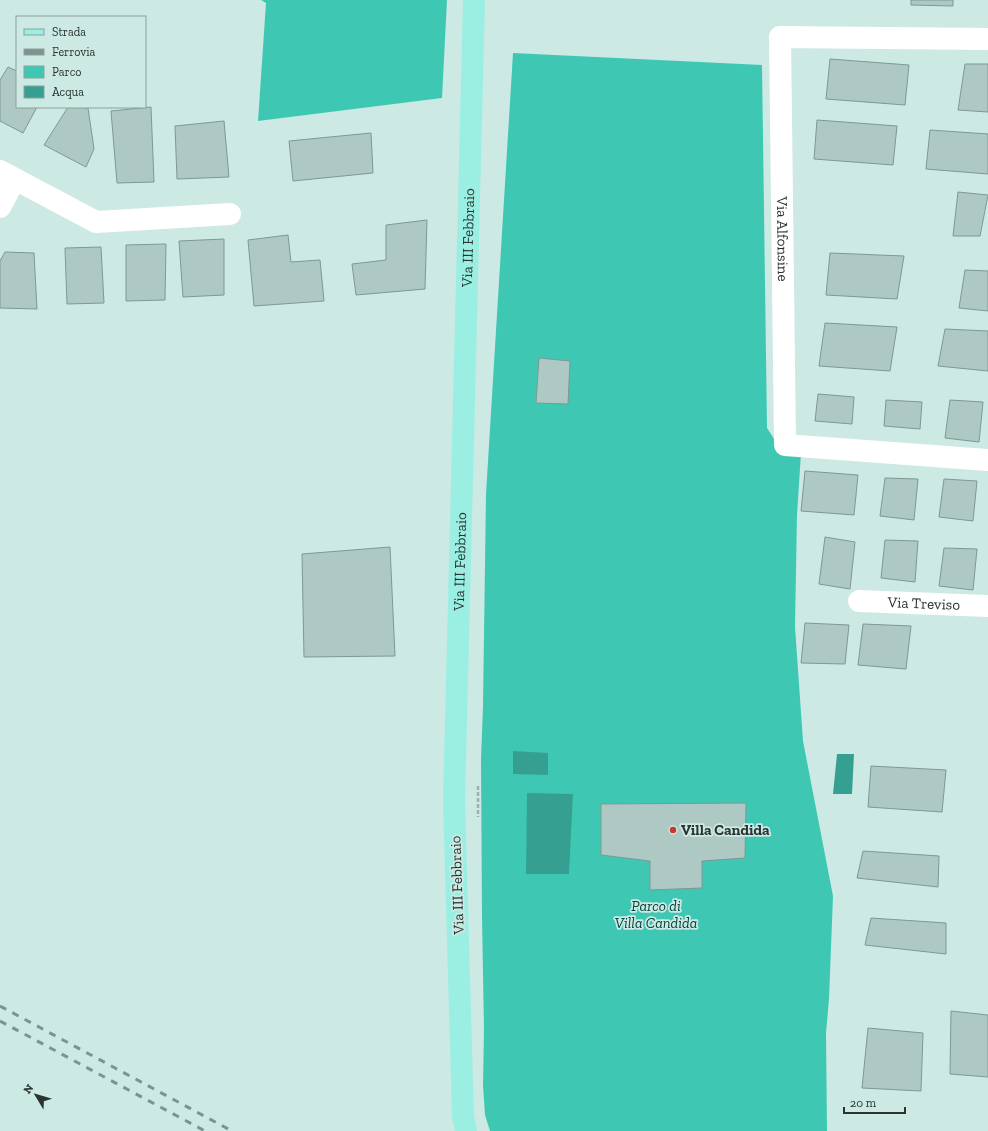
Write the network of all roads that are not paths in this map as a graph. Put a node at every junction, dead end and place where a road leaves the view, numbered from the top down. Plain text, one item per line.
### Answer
1 (474, 0) edge
2 (988, 39) edge
3 (7, 175) edge
4 (0, 207) edge
5 (230, 214) dead end
6 (988, 460) edge
7 (859, 601) dead end
8 (988, 606) edge
9 (464, 1128) edge

1 - 9 main road, Via III Febbraio
2 - 6 street, Via Alfonsine
3 - 4 street
3 - 5 street
7 - 8 street, Via Treviso

